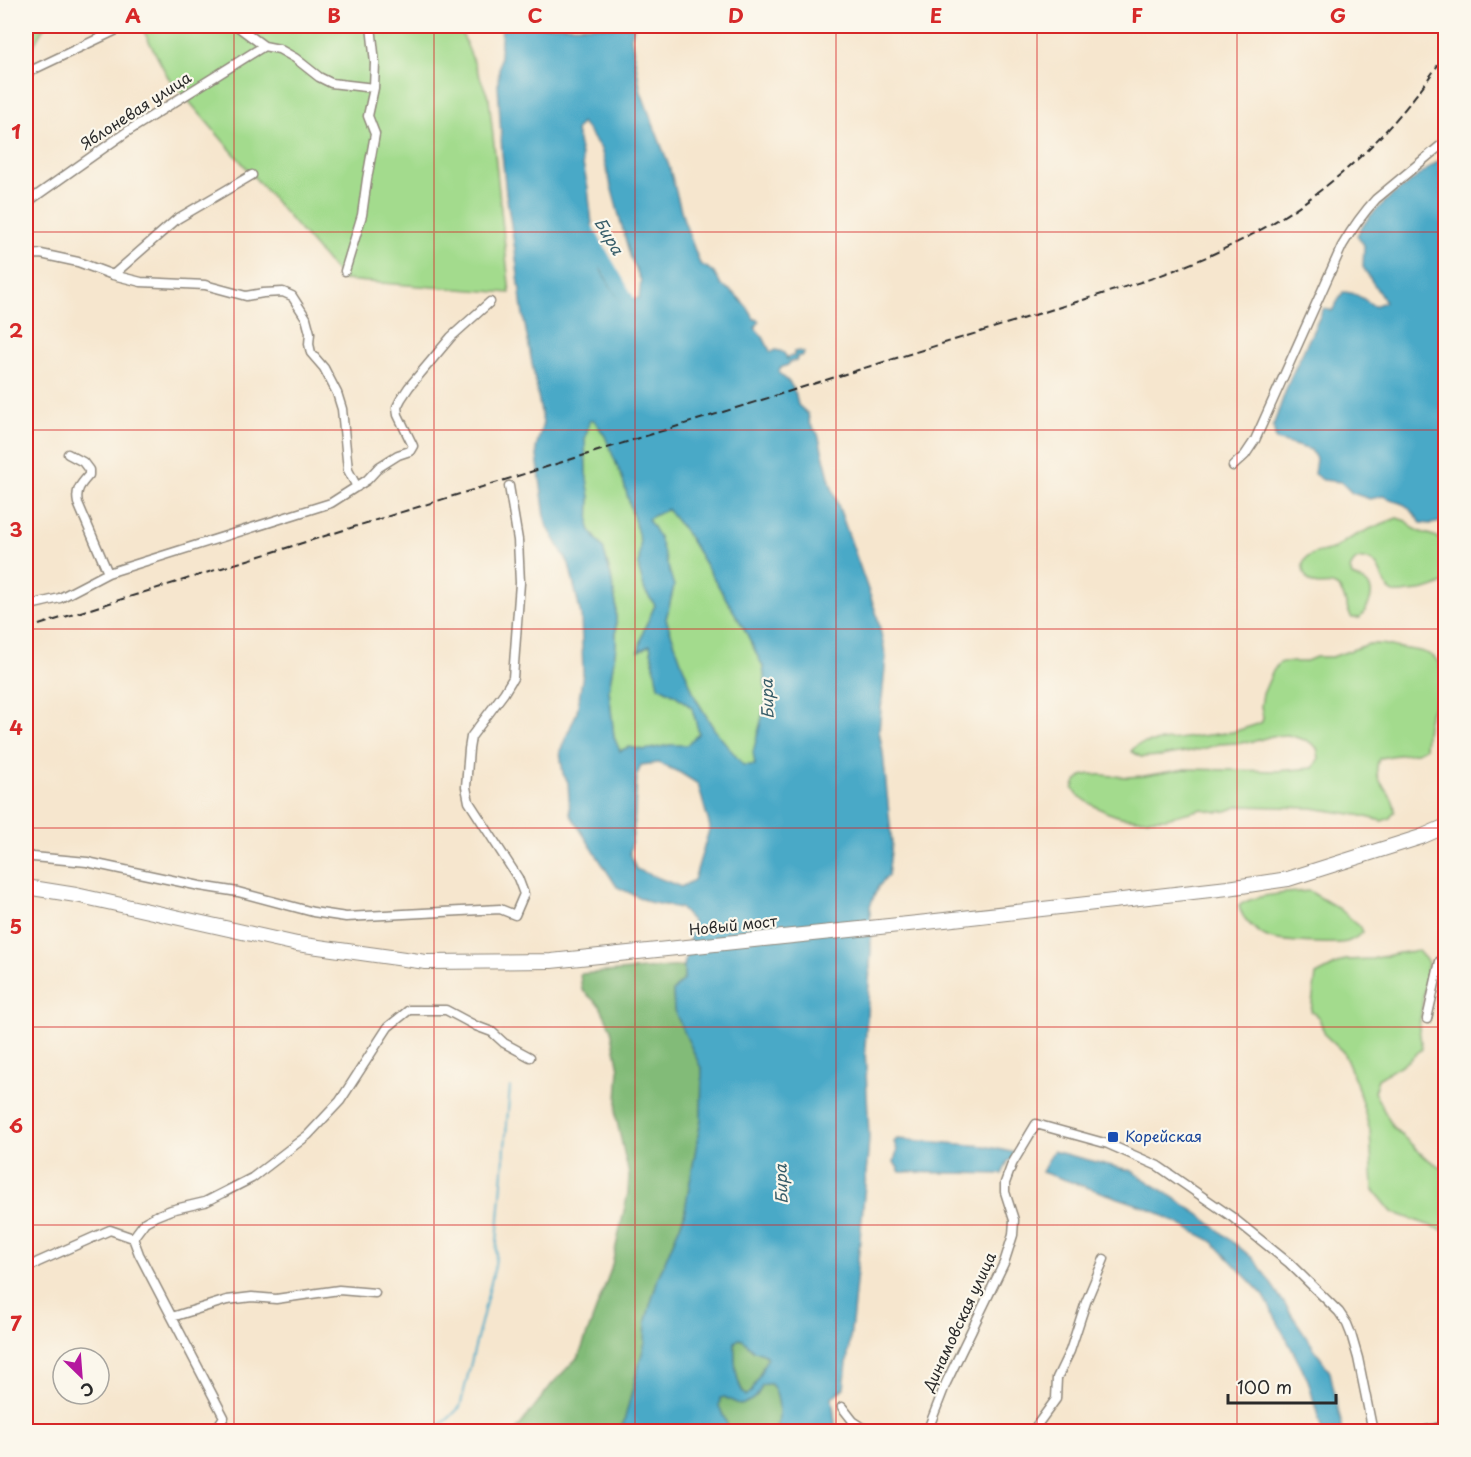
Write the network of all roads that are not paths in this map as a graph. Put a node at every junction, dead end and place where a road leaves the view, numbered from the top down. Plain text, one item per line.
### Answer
1 (125, 26) edge
2 (237, 26) edge
3 (371, 26) edge
4 (264, 46) junction
5 (26, 73) edge
6 (374, 88) junction
7 (1446, 141) edge
8 (252, 175) dead end
9 (26, 203) edge
10 (26, 255) edge
11 (345, 271) dead end
12 (113, 275) junction
13 (490, 302) dead end
14 (68, 454) dead end
15 (1233, 466) dead end
16 (509, 486) dead end
17 (357, 487) junction
18 (108, 573) junction
19 (26, 606) edge
20 (1446, 826) edge
21 (26, 855) edge
22 (26, 887) edge
23 (1446, 958) edge
24 (1427, 1019) dead end
25 (530, 1057) dead end
26 (133, 1238) junction
27 (1104, 1258) dead end
28 (26, 1269) edge
29 (375, 1293) dead end
30 (172, 1317) junction
31 (842, 1407) dead end
32 (1446, 1426) edge
33 (214, 1431) edge
34 (870, 1431) edge
35 (927, 1431) edge
36 (1032, 1431) edge
37 (1372, 1431) edge
38 (1417, 1431) edge

1 - 5 street
2 - 4 street
3 - 6 street
4 - 6 street
4 - 9 street, Яблоневая улица
6 - 11 street
7 - 15 street
8 - 12 street
10 - 12 street
12 - 17 street
13 - 17 street
14 - 18 street
16 - 21 street
17 - 18 street
18 - 19 street
20 - 22 main road, Новый мост
23 - 24 street
25 - 26 street
26 - 28 street
26 - 30 street
27 - 36 street
29 - 30 street
30 - 33 street
31 - 34 street
32 - 38 street
35 - 37 street, Динамовская улица

